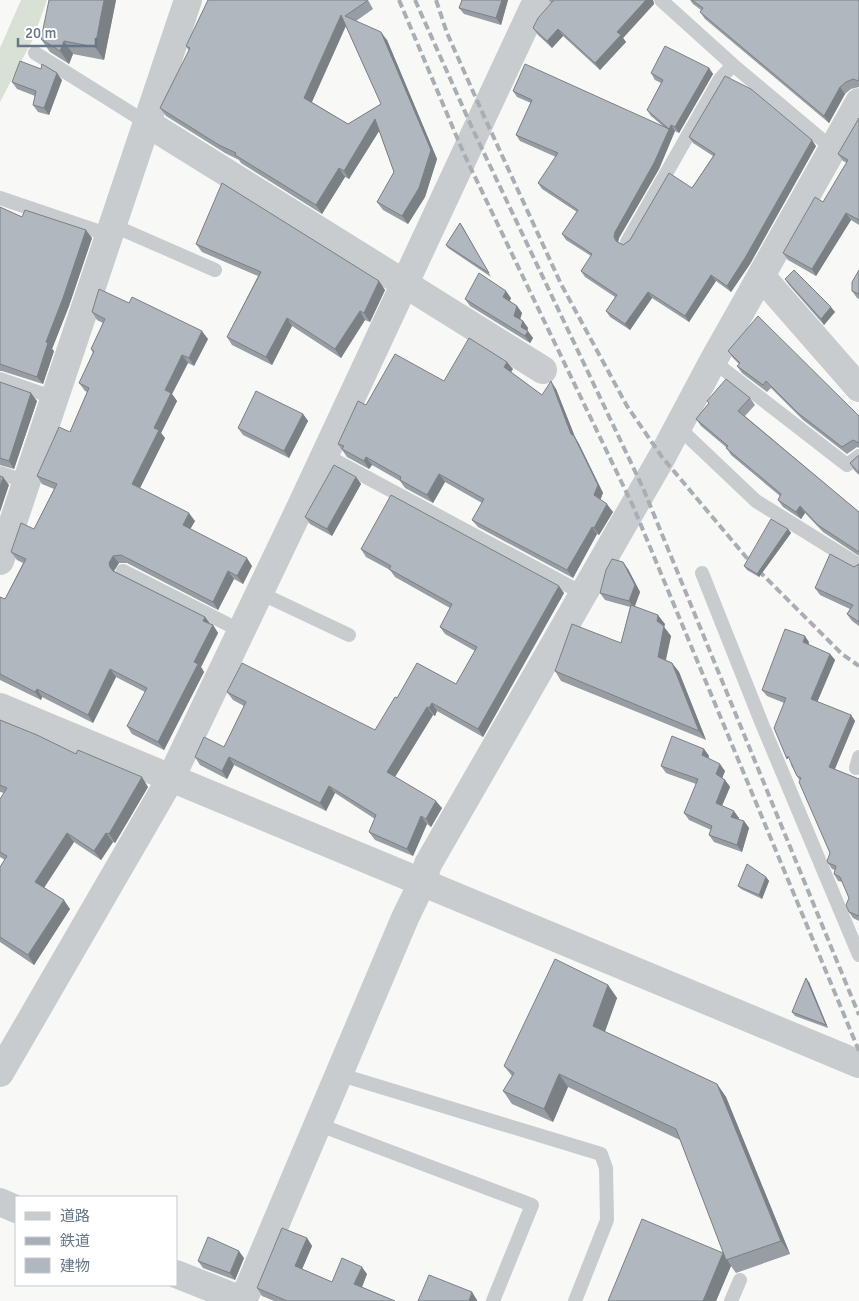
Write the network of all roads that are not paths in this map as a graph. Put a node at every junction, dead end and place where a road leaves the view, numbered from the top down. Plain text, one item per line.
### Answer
1 (188, 0) edge
2 (537, 0) edge
3 (661, 0) edge
4 (35, 53) dead end
5 (733, 65) junction
6 (859, 102) edge
7 (147, 123) junction
8 (832, 149) junction
9 (0, 198) edge
10 (110, 230) junction
11 (627, 242) edge
12 (215, 270) dead end
13 (761, 276) junction
14 (405, 282) junction
15 (713, 361) junction
16 (544, 370) dead end
17 (0, 379) edge
18 (859, 388) edge
19 (55, 398) junction
20 (678, 427) junction
21 (325, 454) junction
22 (859, 456) edge
23 (0, 473) edge
24 (27, 482) junction
25 (3, 544) edge
26 (859, 565) edge
27 (122, 571) edge
28 (702, 573) dead end
29 (260, 593) junction
30 (582, 593) junction
31 (241, 631) junction
32 (349, 635) dead end
33 (0, 707) edge
34 (171, 778) junction
35 (422, 883) junction
36 (859, 956) edge
37 (859, 1064) edge
38 (0, 1073) edge
39 (338, 1074) junction
40 (317, 1124) junction
41 (0, 1202) edge
42 (15, 1209) edge
43 (178, 1275) edge
44 (740, 1280) edge
45 (243, 1301) edge
46 (493, 1301) edge
47 (575, 1301) edge
48 (731, 1301) edge

1 - 7 street
2 - 14 street
3 - 5 lane
4 - 7 lane
5 - 8 lane
5 - 11 lane
6 - 8 street
7 - 10 street
7 - 14 street
8 - 13 street
9 - 10 lane
10 - 12 lane
10 - 19 street
13 - 15 street
13 - 18 street
14 - 16 street
14 - 21 street
15 - 20 street
15 - 22 lane
17 - 19 lane
19 - 24 street
20 - 26 lane
20 - 30 street
21 - 29 street
21 - 30 lane
23 - 24 lane
24 - 25 street
27 - 31 lane
28 - 36 lane
29 - 31 street
29 - 32 lane
30 - 35 street
31 - 34 street
33 - 34 street
34 - 35 street
34 - 38 street
35 - 37 street
35 - 39 street
39 - 40 street
39 - 47 lane
40 - 45 street
40 - 46 lane
41 - 42 street
43 - 45 street
44 - 48 lane

